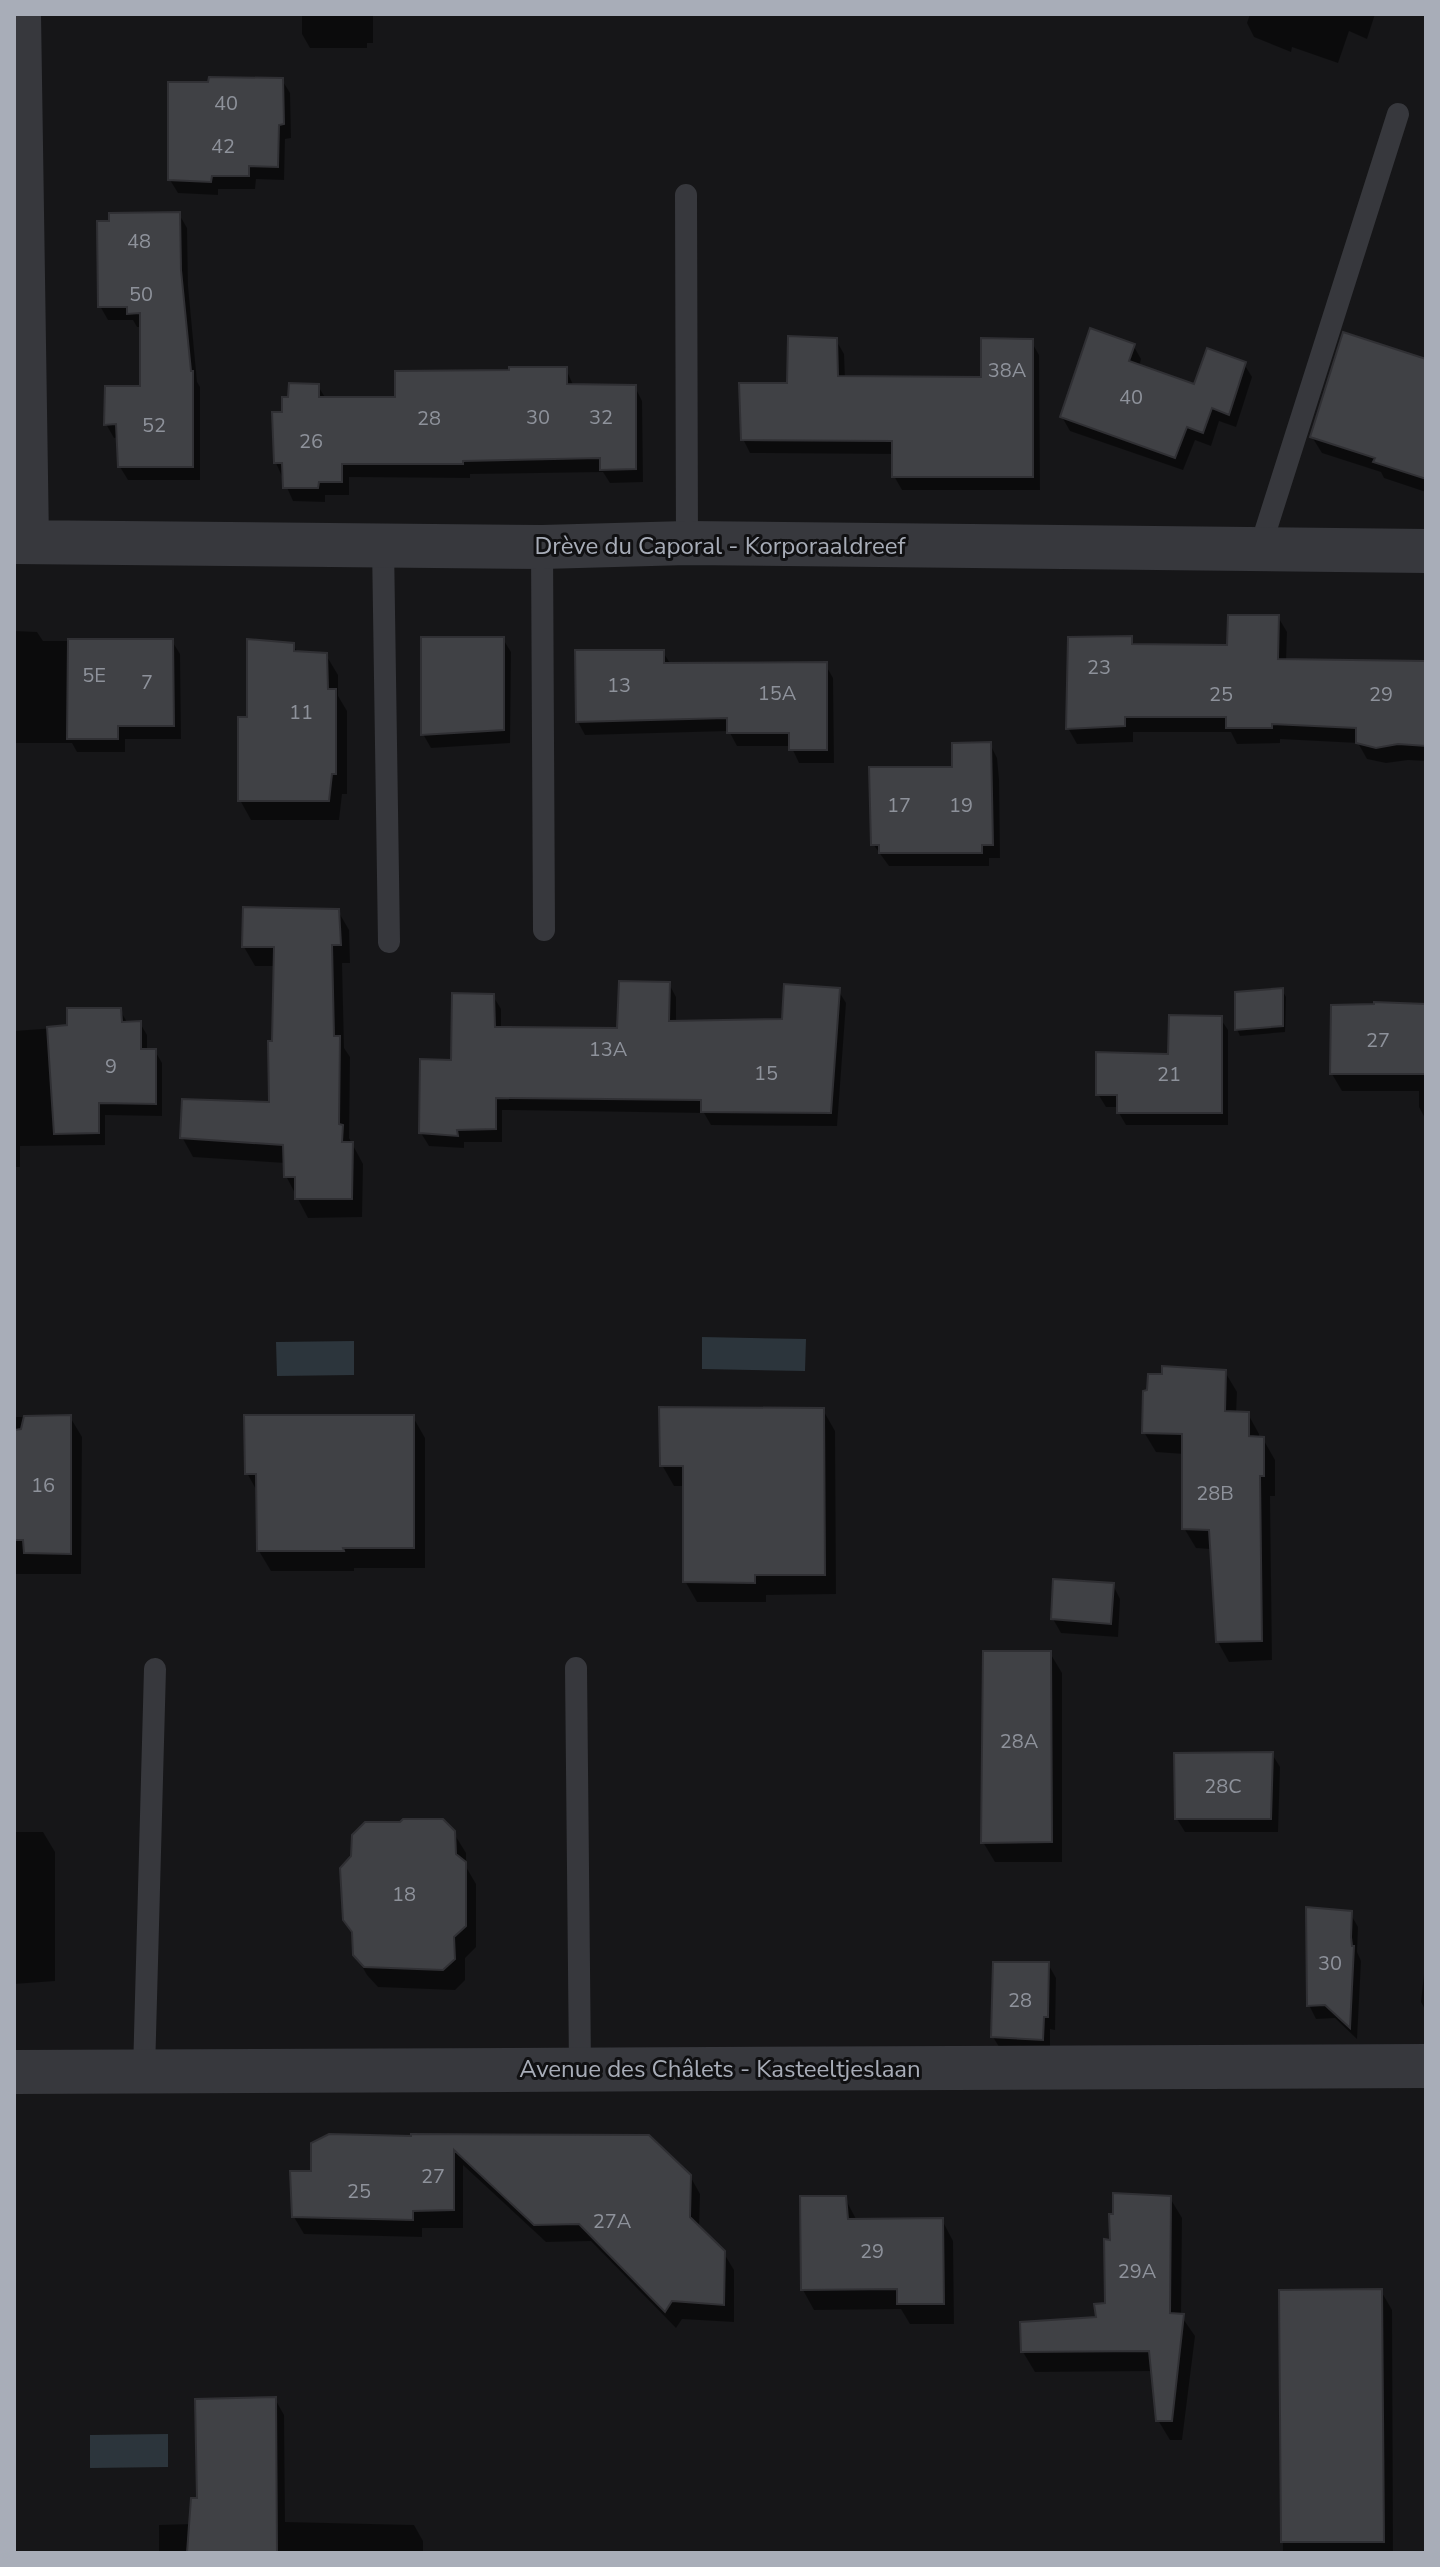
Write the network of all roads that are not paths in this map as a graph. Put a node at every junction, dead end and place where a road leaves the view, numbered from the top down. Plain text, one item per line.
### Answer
1 (19, 14) edge
2 (1398, 114) dead end
3 (686, 195) dead end
4 (21, 542) edge
5 (687, 543) junction
6 (383, 545) junction
7 (542, 547) junction
8 (1260, 548) junction
9 (1426, 551) edge
10 (544, 930) dead end
11 (389, 942) dead end
12 (576, 1668) dead end
13 (155, 1669) dead end
14 (1426, 2066) edge
15 (580, 2068) junction
16 (14, 2072) edge
17 (144, 2072) junction

1 - 4 street
2 - 8 lane
3 - 5 lane
4 - 6 street, Drève du Caporal - Korporaaldreef
5 - 7 street, Drève du Caporal - Korporaaldreef
5 - 8 street, Drève du Caporal - Korporaaldreef
6 - 7 street, Drève du Caporal - Korporaaldreef
6 - 11 lane
7 - 10 lane
8 - 9 street, Drève du Caporal - Korporaaldreef
12 - 15 lane
13 - 17 lane
14 - 15 street, Avenue des Châlets - Kasteeltjeslaan
15 - 17 street, Avenue des Châlets - Kasteeltjeslaan
16 - 17 street, Avenue des Châlets - Kasteeltjeslaan

